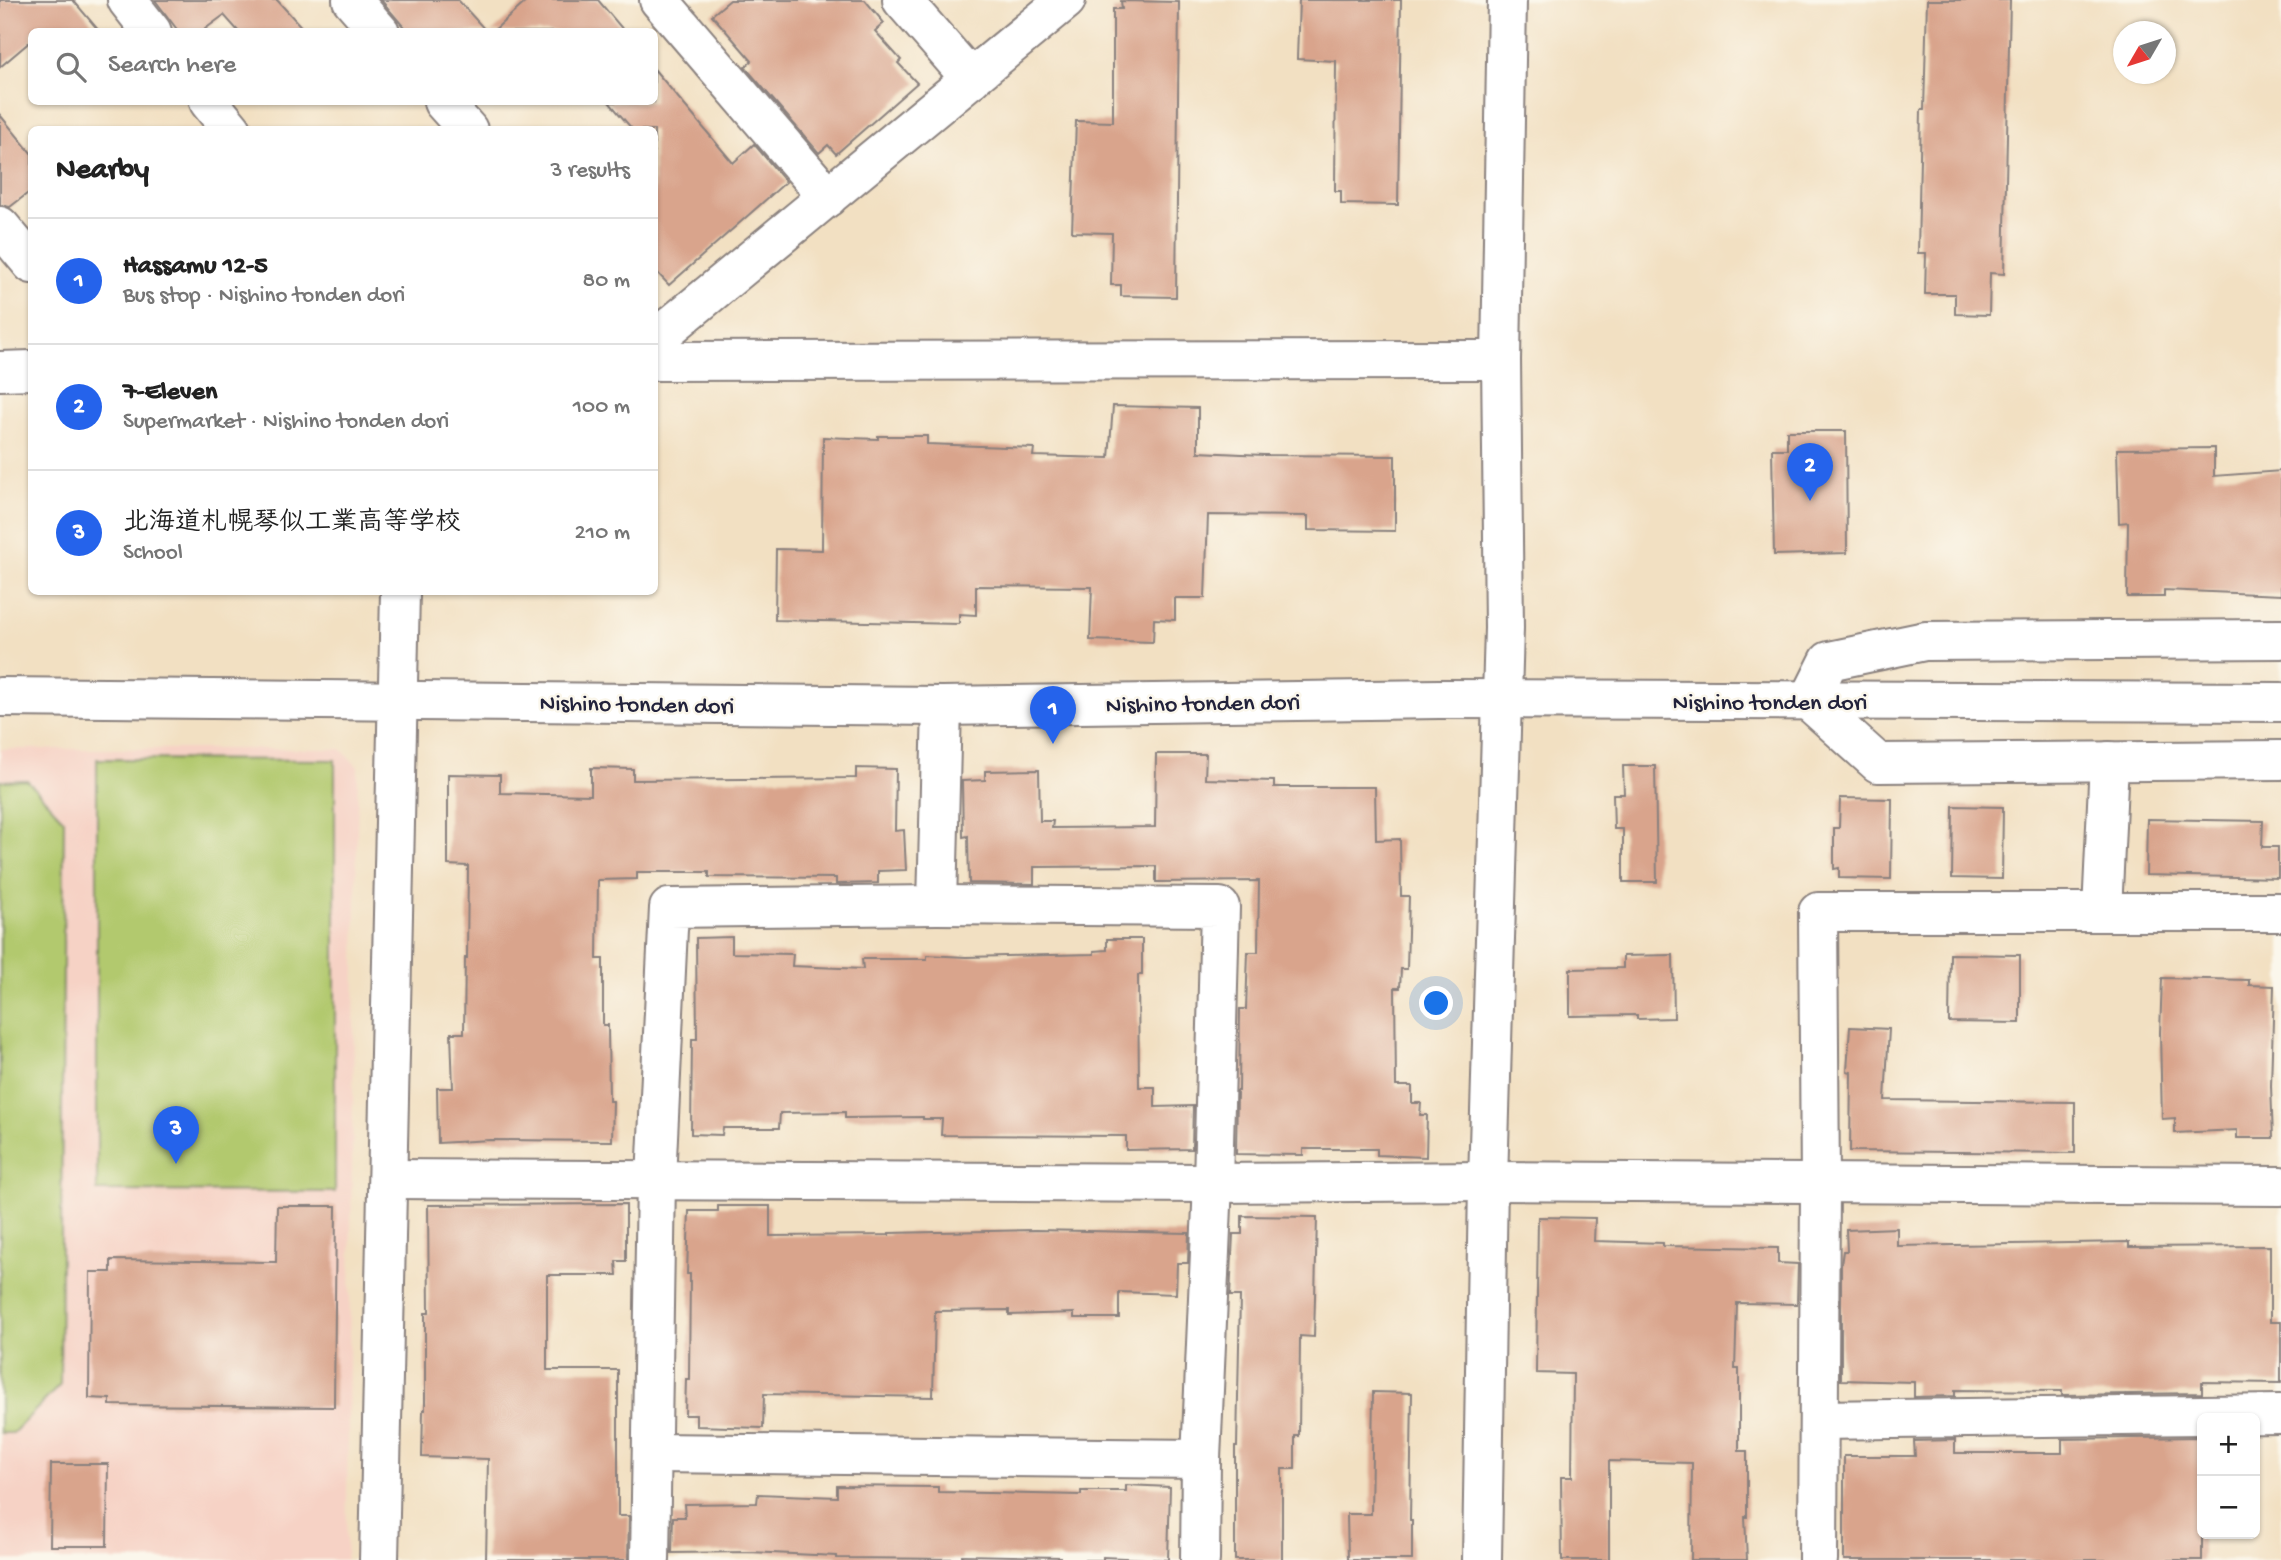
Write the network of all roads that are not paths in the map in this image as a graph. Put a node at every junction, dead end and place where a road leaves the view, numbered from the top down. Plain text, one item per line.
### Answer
1 (127, 0) edge
2 (352, 0) edge
3 (659, 0) edge
4 (902, 0) edge
5 (1066, 0) edge
6 (1507, 0) edge
7 (149, 28) edge
8 (376, 28) edge
9 (971, 79) junction
10 (211, 105) edge
11 (446, 105) edge
12 (229, 126) edge
13 (464, 126) edge
14 (828, 197) junction
15 (0, 226) edge
16 (28, 259) edge
17 (658, 338) edge
18 (1501, 360) junction
19 (658, 361) edge
20 (0, 370) edge
21 (28, 370) edge
22 (400, 595) edge
23 (2281, 639) edge
24 (0, 697) edge
25 (1503, 699) junction
26 (399, 701) junction
27 (1809, 701) junction
28 (2281, 702) edge
29 (942, 706) junction
30 (2281, 760) edge
31 (2109, 761) junction
32 (937, 905) junction
33 (2102, 912) junction
34 (2281, 912) edge
35 (388, 1179) junction
36 (656, 1179) junction
37 (1488, 1181) junction
38 (1213, 1183) junction
39 (1820, 1183) junction
40 (2281, 1186) edge
41 (2281, 1414) edge
42 (1819, 1420) junction
43 (652, 1454) junction
44 (1201, 1459) junction
45 (379, 1560) edge
46 (650, 1560) edge
47 (1200, 1560) edge
48 (1482, 1560) edge
49 (1818, 1560) edge

1 - 7 street
2 - 8 street
3 - 14 street
4 - 9 street
5 - 9 street
6 - 18 street
9 - 14 street
10 - 12 street
11 - 13 street
14 - 17 street
15 - 16 street
18 - 19 street
18 - 25 street
20 - 21 street
22 - 26 street
23 - 27 street
24 - 26 street, Nishino tonden dori
25 - 27 street, Nishino tonden dori
25 - 29 street, Nishino tonden dori
25 - 37 street
26 - 29 street, Nishino tonden dori
26 - 35 street
27 - 28 street, Nishino tonden dori
27 - 31 street
29 - 32 street
30 - 31 street
31 - 33 street
32 - 36 street
32 - 38 street
33 - 34 street
33 - 39 street
35 - 36 street
35 - 45 street
36 - 38 street
36 - 43 street
37 - 38 street
37 - 39 street
37 - 48 street
38 - 44 street
39 - 40 street
39 - 42 street
41 - 42 street
42 - 49 street
43 - 44 street
43 - 46 street
44 - 47 street

